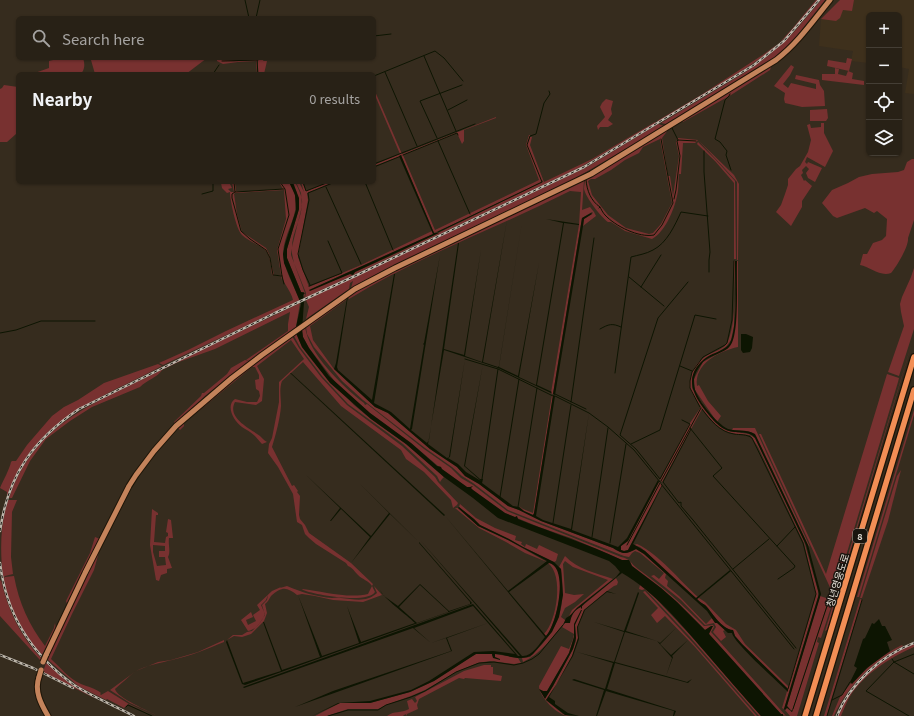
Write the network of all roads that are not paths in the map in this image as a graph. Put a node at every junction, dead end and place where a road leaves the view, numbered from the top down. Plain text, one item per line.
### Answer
1 (830, 0) edge
2 (914, 357) edge
3 (914, 390) edge
4 (48, 716) edge
5 (805, 716) edge
6 (816, 716) edge

1 - 4 main road, bridge
2 - 5 highway, 청년영웅도로 / 8
3 - 6 highway, 청년영웅도로 / 8

